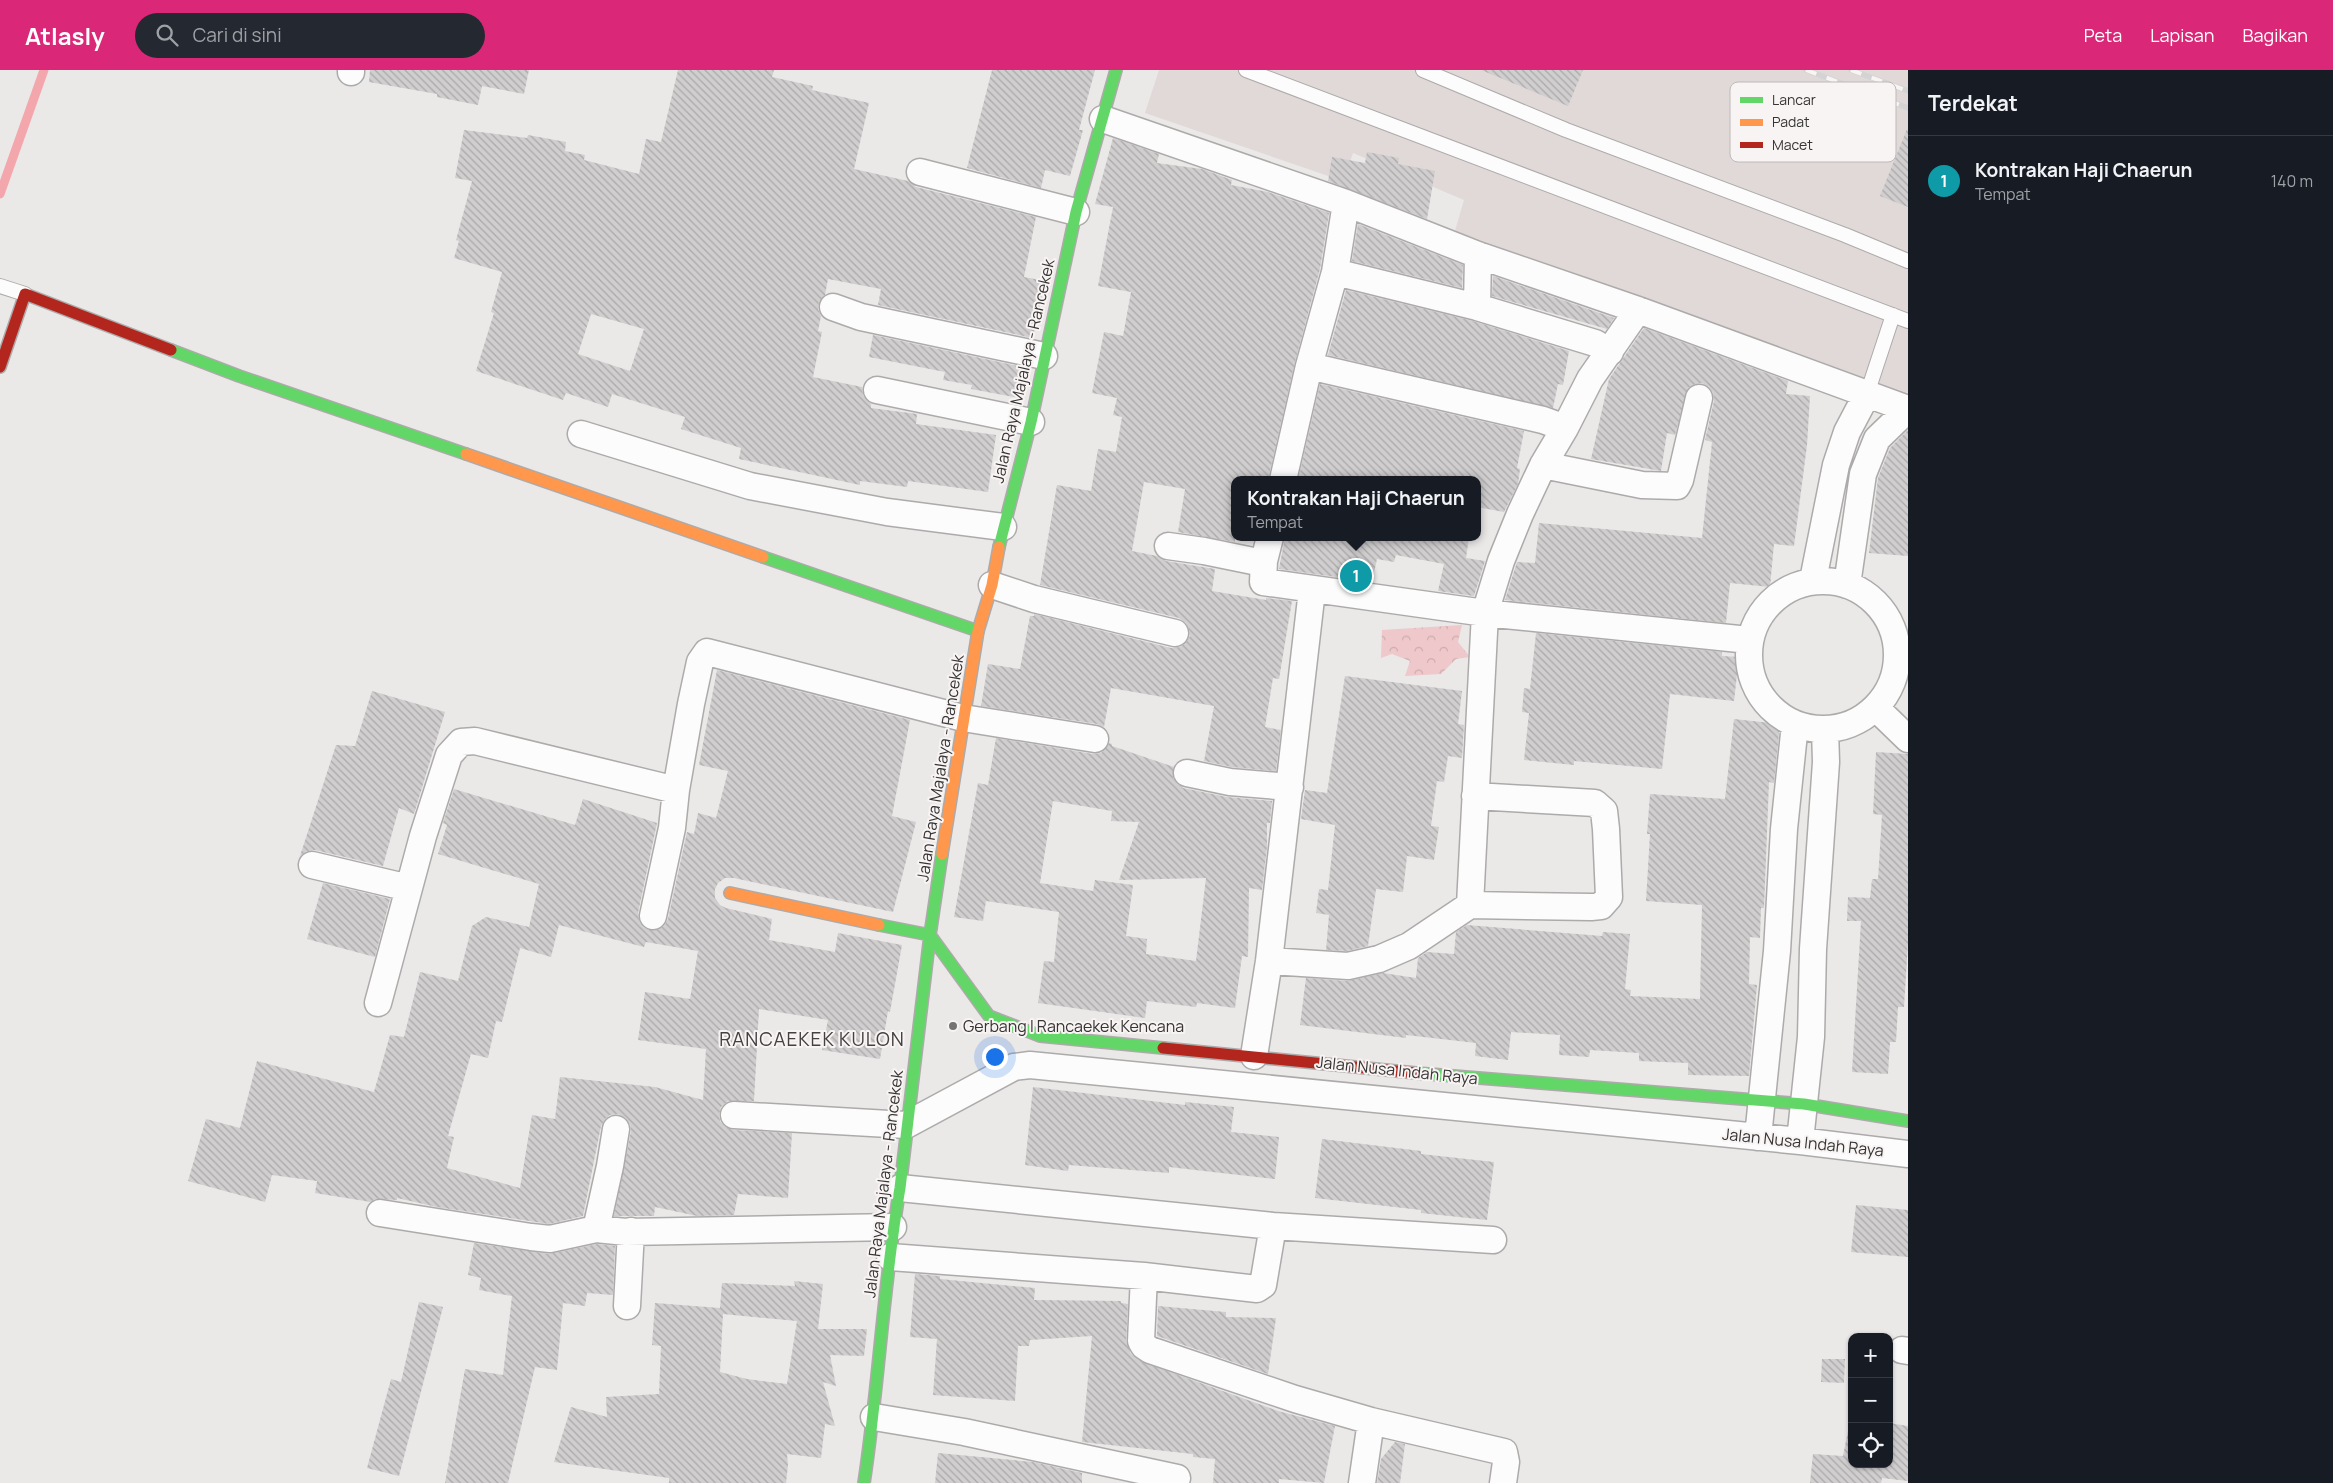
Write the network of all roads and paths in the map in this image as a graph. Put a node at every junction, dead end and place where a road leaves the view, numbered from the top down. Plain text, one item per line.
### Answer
1 (1116, 70) edge
2 (1246, 70) edge
3 (1423, 70) edge
4 (1103, 118) junction
5 (920, 172) dead end
6 (1346, 203) junction
7 (1076, 212) junction
8 (1478, 255) junction
9 (1908, 261) edge
10 (1334, 272) junction
11 (0, 286) edge
12 (25, 294) junction
13 (833, 307) dead end
14 (1477, 307) junction
15 (1638, 310) junction
16 (1893, 315) junction
17 (1908, 321) edge
18 (1610, 352) junction
19 (1044, 356) junction
20 (1309, 366) junction
21 (0, 367) edge
22 (877, 390) dead end
23 (1867, 394) junction
24 (1699, 398) dead end
25 (1031, 422) junction
26 (1565, 428) junction
27 (581, 434) dead end
28 (1543, 466) junction
29 (1284, 476) edge
30 (1003, 527) junction
31 (1168, 546) dead end
32 (1267, 549) edge
33 (1813, 580) junction
34 (992, 584) junction
35 (1847, 586) junction
36 (1312, 590) junction
37 (1485, 613) junction
38 (978, 631) junction
39 (1175, 633) dead end
40 (1749, 640) junction
41 (1903, 663) edge
42 (1876, 708) junction
43 (963, 718) junction
44 (1795, 724) junction
45 (1825, 729) junction
46 (1908, 738) edge
47 (1095, 739) dead end
48 (1187, 773) dead end
49 (1290, 787) junction
50 (676, 790) junction
51 (1475, 796) junction
52 (312, 865) dead end
53 (409, 888) junction
54 (730, 893) dead end
55 (1470, 904) junction
56 (653, 916) dead end
57 (930, 935) junction
58 (1269, 961) junction
59 (378, 1003) dead end
60 (1254, 1056) junction
61 (1462, 1077) junction
62 (1760, 1102) junction
63 (1804, 1104) junction
64 (1459, 1108) junction
65 (734, 1115) dead end
66 (1908, 1121) edge
67 (906, 1125) junction
68 (616, 1129) dead end
69 (1758, 1137) junction
70 (1800, 1141) junction
71 (1908, 1154) edge
72 (900, 1188) junction
73 (380, 1213) dead end
74 (1273, 1226) junction
75 (894, 1227) junction
76 (596, 1229) junction
77 (631, 1231) junction
78 (1492, 1240) dead end
79 (890, 1257) junction
80 (1144, 1276) junction
81 (627, 1306) dead end
82 (874, 1417) junction
83 (1371, 1421) junction
84 (1178, 1478) dead end
85 (864, 1483) edge
86 (1362, 1483) edge
87 (1503, 1483) edge

1 - 4 street, Jalan Raya Majalaya - Rancekek
2 - 16 lane
3 - 9 lane
4 - 6 street
4 - 7 street, Jalan Raya Majalaya - Rancekek
5 - 7 street
6 - 8 street
6 - 10 street
7 - 19 street, Jalan Raya Majalaya - Rancekek
8 - 14 street
8 - 15 street
10 - 14 street
10 - 20 street
11 - 12 lane
12 - 21 street
12 - 38 street
13 - 19 street
14 - 18 street
15 - 18 street
15 - 23 street
16 - 17 lane
16 - 23 lane
18 - 26 street
19 - 25 street, Jalan Raya Majalaya - Rancekek
20 - 26 street
20 - 29 street
22 - 25 street
23 - 33 street
23 - 35 street
24 - 28 street
25 - 30 street, Jalan Raya Majalaya - Rancekek
26 - 28 street
27 - 30 street
28 - 37 street
30 - 34 street, Jalan Raya Majalaya - Rancekek
31 - 32 street
32 - 36 street
33 - 35 street
33 - 40 street
34 - 38 street, Jalan Raya Majalaya - Rancekek
34 - 39 street
35 - 41 street
36 - 37 street
36 - 49 street
37 - 40 street
37 - 51 street
38 - 43 street, Jalan Raya Majalaya - Rancekek
40 - 44 street
41 - 42 street
42 - 45 street
42 - 46 street
43 - 47 street
43 - 50 street
43 - 57 street, Jalan Raya Majalaya - Rancekek
44 - 45 street
44 - 62 street
45 - 63 street
48 - 49 street
49 - 58 street
50 - 53 street
50 - 56 street
51 - 55 street
51 - 55 street
52 - 53 street
53 - 59 street
54 - 57 street
55 - 58 street
57 - 60 street, Jalan Nusa Indah Raya
57 - 67 street, Jalan Raya Majalaya - Rancekek
58 - 60 street
60 - 61 street, Jalan Nusa Indah Raya
61 - 62 street, Jalan Nusa Indah Raya
61 - 64 street
62 - 63 street, Jalan Nusa Indah Raya
62 - 69 street
63 - 66 street, Jalan Nusa Indah Raya
63 - 70 street
64 - 67 street, Jalan Nusa Indah Raya
64 - 69 street, Jalan Nusa Indah Raya
65 - 67 street
67 - 72 street, Jalan Raya Majalaya - Rancekek
68 - 76 street
69 - 70 street, Jalan Nusa Indah Raya
70 - 71 street, Jalan Nusa Indah Raya
72 - 74 street
72 - 75 street, Jalan Raya Majalaya - Rancekek
73 - 76 street
74 - 78 street
74 - 80 street
75 - 77 street
75 - 79 street, Jalan Raya Majalaya - Rancekek
76 - 77 street
77 - 81 street
79 - 80 street
79 - 82 street, Jalan Raya Majalaya - Rancekek
80 - 83 street
82 - 84 street
82 - 85 street, Jalan Raya Majalaya - Rancekek
83 - 86 street
83 - 87 street

